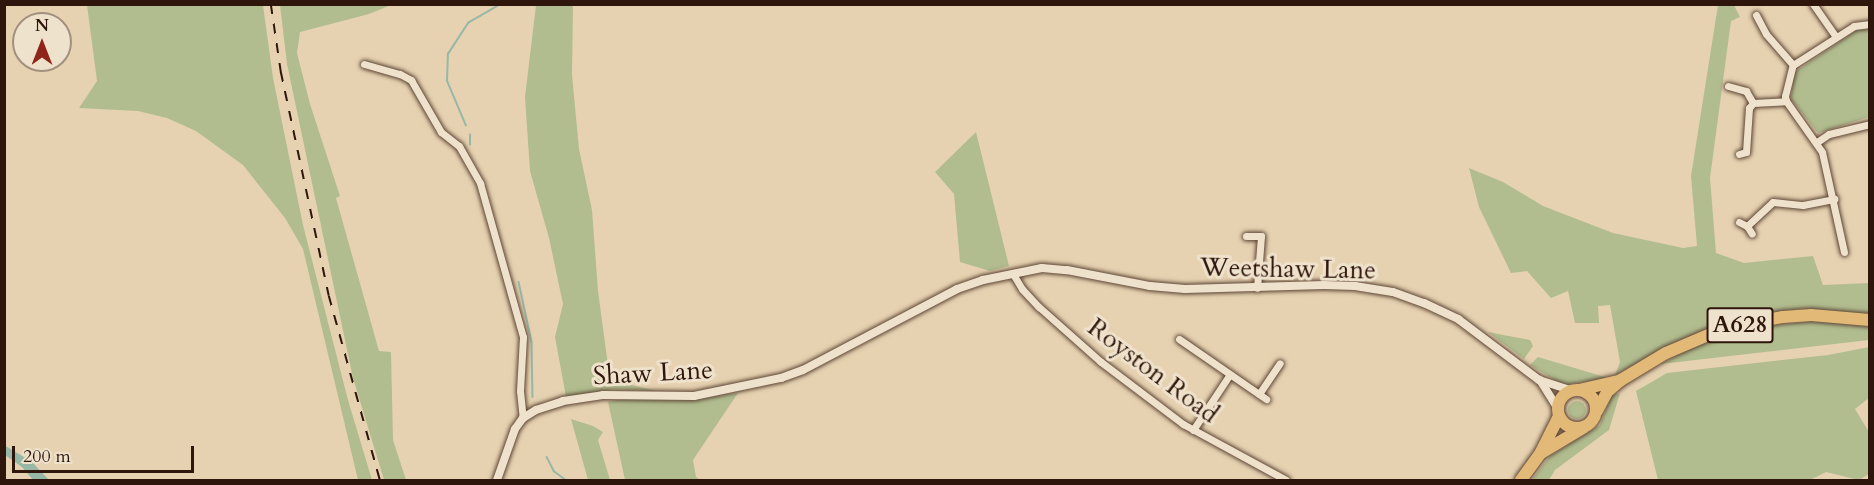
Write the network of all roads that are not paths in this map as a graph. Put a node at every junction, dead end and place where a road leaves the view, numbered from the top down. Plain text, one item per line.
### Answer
1 (1813, 4) edge
2 (1756, 15) dead end
3 (1869, 24) edge
4 (1835, 36) junction
5 (364, 64) dead end
6 (1793, 65) junction
7 (1728, 86) dead end
8 (1786, 101) junction
9 (1753, 103) junction
10 (1869, 125) edge
11 (1817, 142) junction
12 (1739, 154) dead end
13 (1834, 199) junction
14 (1739, 222) dead end
15 (1747, 226) junction
16 (1752, 234) dead end
17 (1246, 236) dead end
18 (1844, 252) dead end
19 (1012, 274) junction
20 (1257, 288) junction
21 (1869, 320) edge
22 (1179, 339) dead end
23 (1280, 363) dead end
24 (1230, 374) junction
25 (1539, 380) junction
26 (1621, 380) junction
27 (1576, 390) junction
28 (1597, 411) junction
29 (1558, 412) junction
30 (523, 418) junction
31 (1586, 427) junction
32 (1193, 430) junction
33 (1540, 454) junction
34 (497, 480) edge
35 (1286, 480) edge
36 (1521, 480) edge

1 - 4 street
2 - 6 street
3 - 4 street
4 - 6 street
5 - 30 street
6 - 8 street
7 - 9 street
8 - 9 street
8 - 11 street
9 - 12 street
10 - 11 street
11 - 13 street
13 - 15 street
13 - 18 street
14 - 15 street
15 - 16 street
17 - 20 street
19 - 20 street, Weetshaw Lane
19 - 30 street, Shaw Lane
19 - 32 street, Royston Road
20 - 25 street, Weetshaw Lane
21 - 26 highway, A628
22 - 24 street
23 - 24 street
24 - 32 street
25 - 27 street, Weetshaw Lane
25 - 29 street, Weetshaw Lane
26 - 27 highway, A628
26 - 28 highway, A628
27 - 28 highway
27 - 29 highway, A628
28 - 31 highway, A628
29 - 31 highway
29 - 33 highway, A628
30 - 34 street
31 - 33 highway, A628
32 - 35 street, Royston Road
33 - 36 highway, A628

